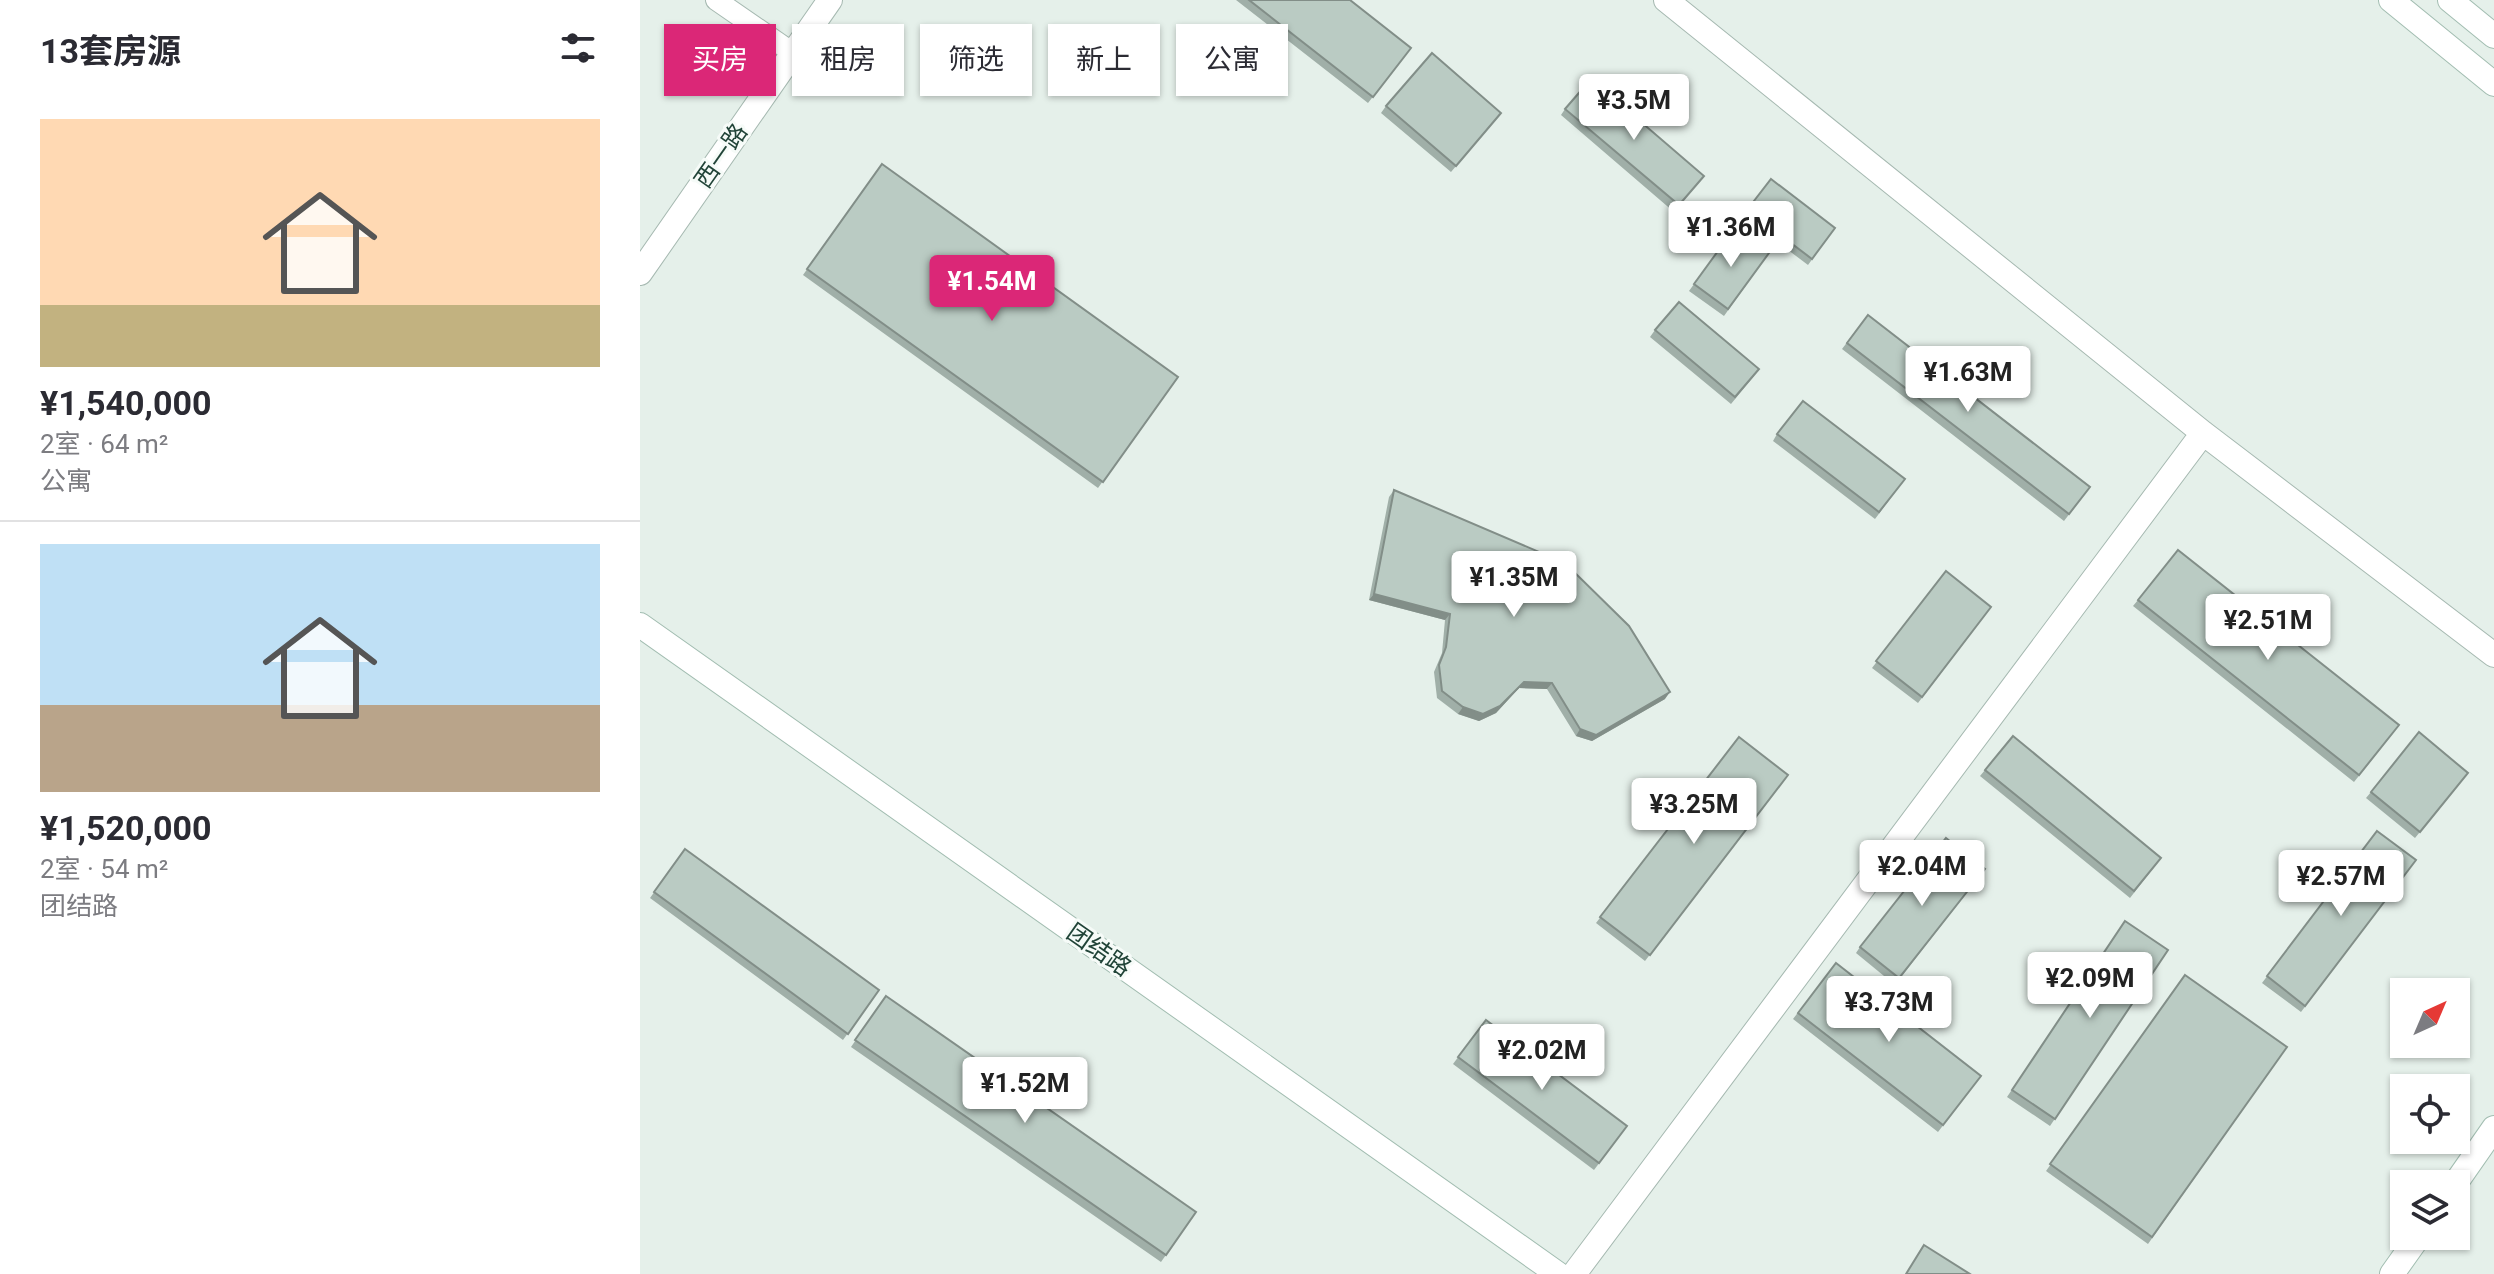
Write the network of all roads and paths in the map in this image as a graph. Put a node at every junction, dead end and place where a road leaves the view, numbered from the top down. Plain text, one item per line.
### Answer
1 (716, 0) edge
2 (830, 0) edge
3 (1666, 0) edge
4 (2391, 0) edge
5 (2450, 0) edge
6 (813, 24) edge
7 (2494, 36) edge
8 (792, 52) edge
9 (792, 54) edge
10 (2494, 84) edge
11 (640, 273) edge
12 (2203, 433) junction
13 (640, 625) edge
14 (2494, 655) edge
15 (2494, 1128) edge
16 (2465, 1170) edge
17 (2409, 1250) edge
18 (1558, 1274) edge
19 (1574, 1274) edge
20 (2392, 1274) edge

1 - 8 lane
2 - 6 street, 西一路
3 - 12 street
4 - 10 street
5 - 7 street
9 - 11 street, 西一路
12 - 14 street
12 - 19 street
13 - 18 street, 团结路
15 - 16 street
17 - 20 street

